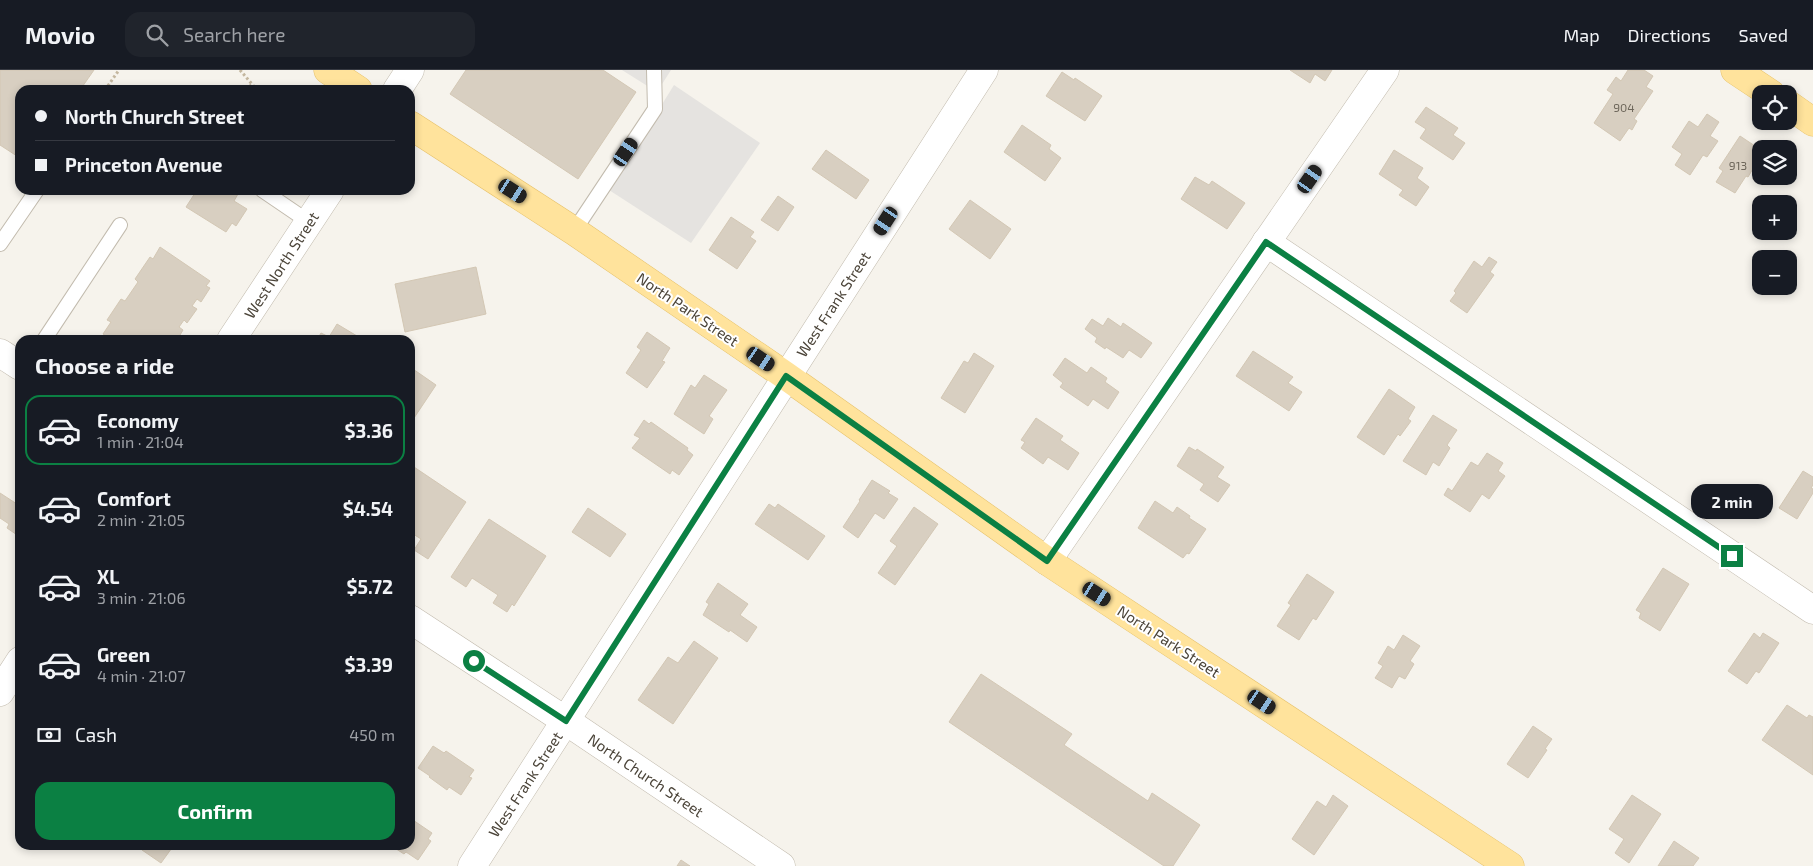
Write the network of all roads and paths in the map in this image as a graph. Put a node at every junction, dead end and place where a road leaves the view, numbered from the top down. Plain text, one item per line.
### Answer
1 (119, 70) edge
2 (240, 70) edge
3 (328, 70) edge
4 (410, 70) edge
5 (654, 70) edge
6 (984, 70) edge
7 (1385, 70) edge
8 (1735, 70) edge
9 (252, 84) edge
10 (108, 85) edge
11 (350, 85) edge
12 (400, 85) edge
13 (1758, 85) edge
14 (1797, 111) edge
15 (1813, 122) edge
16 (415, 127) edge
17 (34, 195) edge
18 (269, 195) edge
19 (327, 195) edge
20 (309, 222) junction
21 (120, 225) dead end
22 (574, 231) junction
23 (1266, 242) junction
24 (0, 244) edge
25 (47, 335) edge
26 (234, 335) edge
27 (0, 353) edge
28 (15, 363) edge
29 (786, 376) junction
30 (1047, 561) junction
31 (1813, 610) edge
32 (415, 622) edge
33 (15, 669) edge
34 (0, 692) edge
35 (566, 721) junction
36 (472, 866) edge
37 (781, 866) edge
38 (1510, 866) edge

1 - 10 path
2 - 9 path
3 - 11 main road
4 - 12 street
5 - 22 lane
6 - 29 street, West Frank Street
7 - 23 street
8 - 13 main road
14 - 15 main road
16 - 22 main road, North Park Street
17 - 24 lane
18 - 20 lane
19 - 20 street, West North Street
20 - 26 street, West North Street
21 - 25 lane
22 - 29 main road, North Park Street
23 - 30 street
23 - 31 street
27 - 28 street
29 - 30 main road, North Park Street
29 - 35 street, West Frank Street
30 - 38 main road, North Park Street
32 - 35 street, North Church Street
33 - 34 street
35 - 36 street, West Frank Street
35 - 37 street, North Church Street

